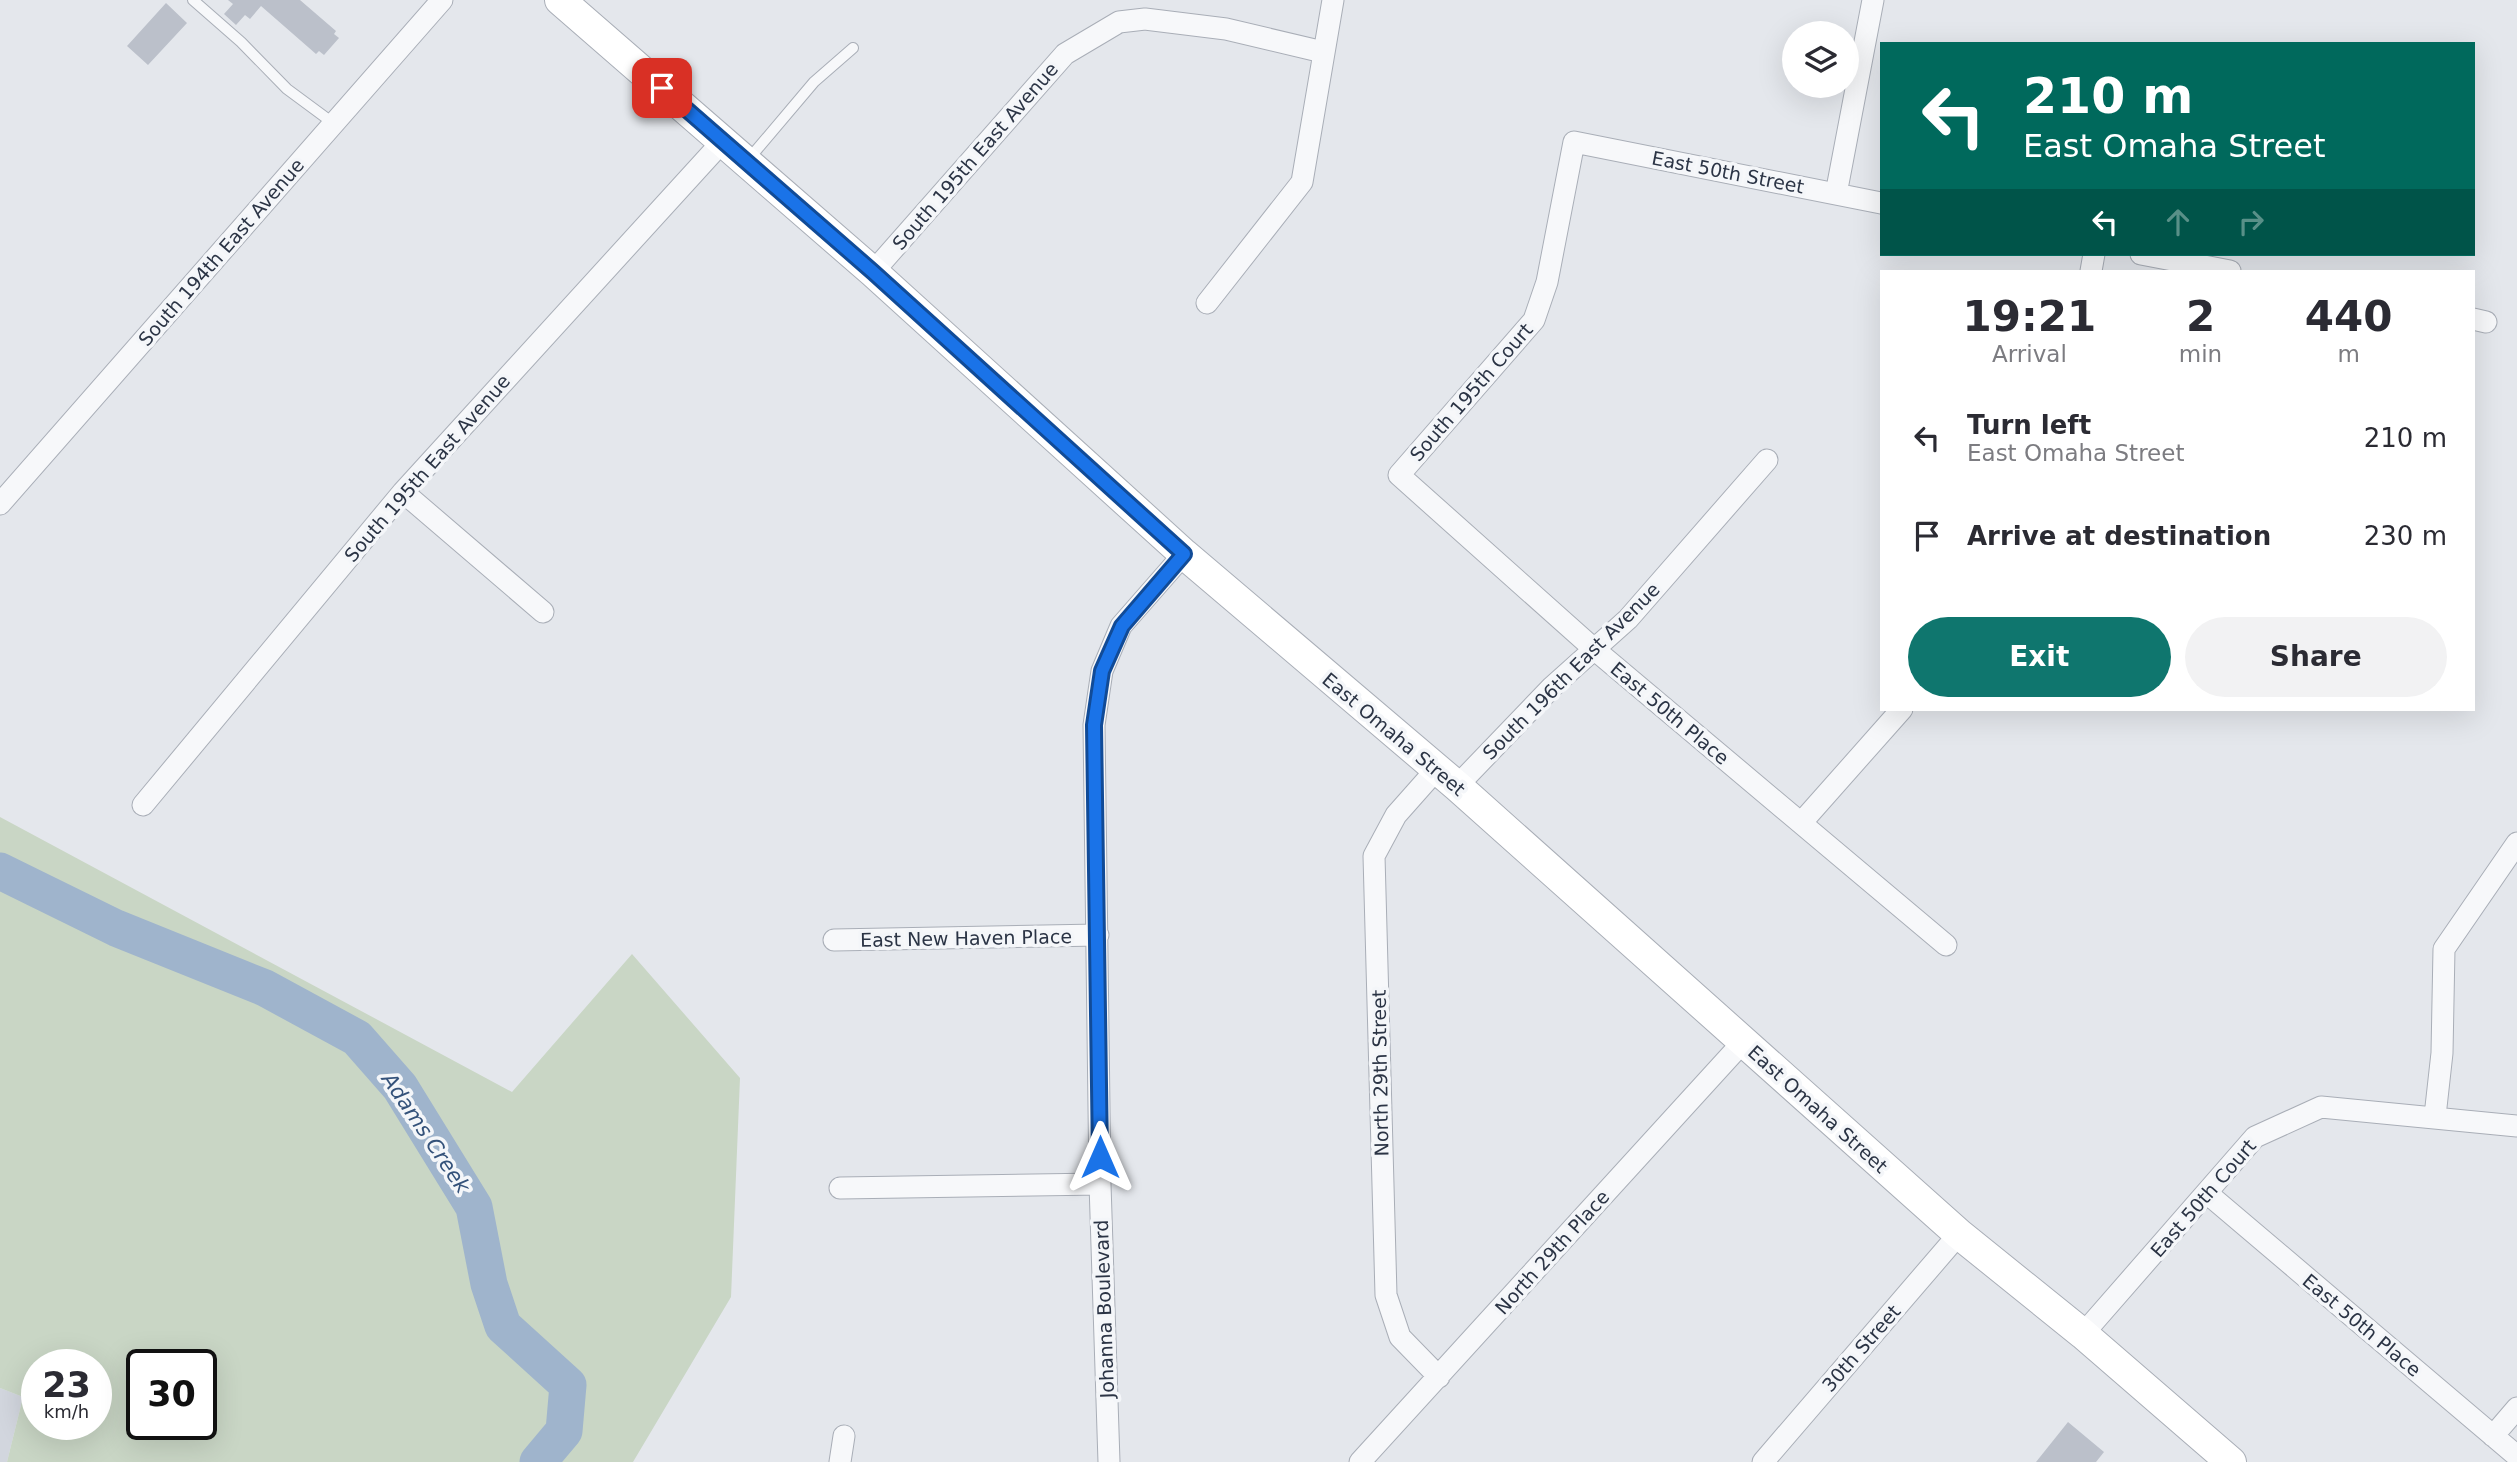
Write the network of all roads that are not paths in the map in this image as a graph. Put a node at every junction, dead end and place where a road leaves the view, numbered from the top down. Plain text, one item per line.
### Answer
1 (193, 0) edge
2 (442, 0) edge
3 (561, 0) edge
4 (1333, 0) edge
5 (1873, 0) edge
6 (853, 48) dead end
7 (1323, 52) junction
8 (333, 123) junction
9 (723, 141) junction
10 (1574, 142) joint
11 (746, 162) junction
12 (1836, 194) junction
13 (1880, 203) edge
14 (2151, 256) edge
15 (2225, 270) edge
16 (873, 272) junction
17 (1207, 303) dead end
18 (1766, 460) dead end
19 (1399, 475) joint
20 (403, 492) junction
21 (0, 504) edge
22 (1184, 554) junction
23 (543, 612) dead end
24 (1594, 649) junction
25 (1900, 711) edge
26 (1446, 778) junction
27 (143, 805) dead end
28 (1801, 823) junction
29 (2517, 843) edge
30 (1098, 935) junction
31 (834, 940) dead end
32 (1946, 945) dead end
33 (1743, 1042) junction
34 (2435, 1116) junction
35 (2517, 1126) edge
36 (1100, 1184) junction
37 (840, 1188) dead end
38 (2208, 1195) junction
39 (1959, 1234) junction
40 (2083, 1334) junction
41 (1439, 1377) junction
42 (2517, 1408) edge
43 (845, 1436) dead end
44 (2493, 1436) junction
45 (2517, 1456) edge
46 (840, 1462) edge
47 (1109, 1462) edge
48 (1360, 1462) edge
49 (1763, 1462) edge
50 (2231, 1462) edge

1 - 8 lane
2 - 8 street, South 194th East Avenue
3 - 9 street, East Omaha Street
4 - 7 street
5 - 12 street
6 - 11 lane
7 - 16 street, South 195th East Avenue
7 - 17 street
8 - 21 street, South 194th East Avenue
9 - 11 street, East Omaha Street
9 - 20 street, South 195th East Avenue
10 - 12 street, East 50th Street
10 - 19 street, South 195th Court
11 - 16 street, East Omaha Street
12 - 13 street, East 50th Street
14 - 15 street
16 - 22 street, East Omaha Street
18 - 24 street, South 196th East Avenue
19 - 24 street, East 50th Place
20 - 23 street
20 - 27 street, South 195th East Avenue
22 - 26 street, East Omaha Street
22 - 30 street, Johanna Boulevard
24 - 26 street, South 196th East Avenue
24 - 28 street, East 50th Place
25 - 28 street
26 - 33 street, East Omaha Street
26 - 41 street, North 29th Street
28 - 32 street, East 50th Place
29 - 34 street
30 - 31 street, East New Haven Place
30 - 36 street, Johanna Boulevard
33 - 39 street, East Omaha Street
33 - 41 street, North 29th Place
34 - 35 street, East 50th Court
34 - 38 street, East 50th Court
36 - 37 street
36 - 47 street, Johanna Boulevard
38 - 40 street, East 50th Court
38 - 44 street, East 50th Place
39 - 40 street, East Omaha Street
39 - 49 street, 30th Street
40 - 50 street, East Omaha Street
41 - 48 street, North 29th Place
42 - 44 street
43 - 46 street
44 - 45 street, East 50th Place

